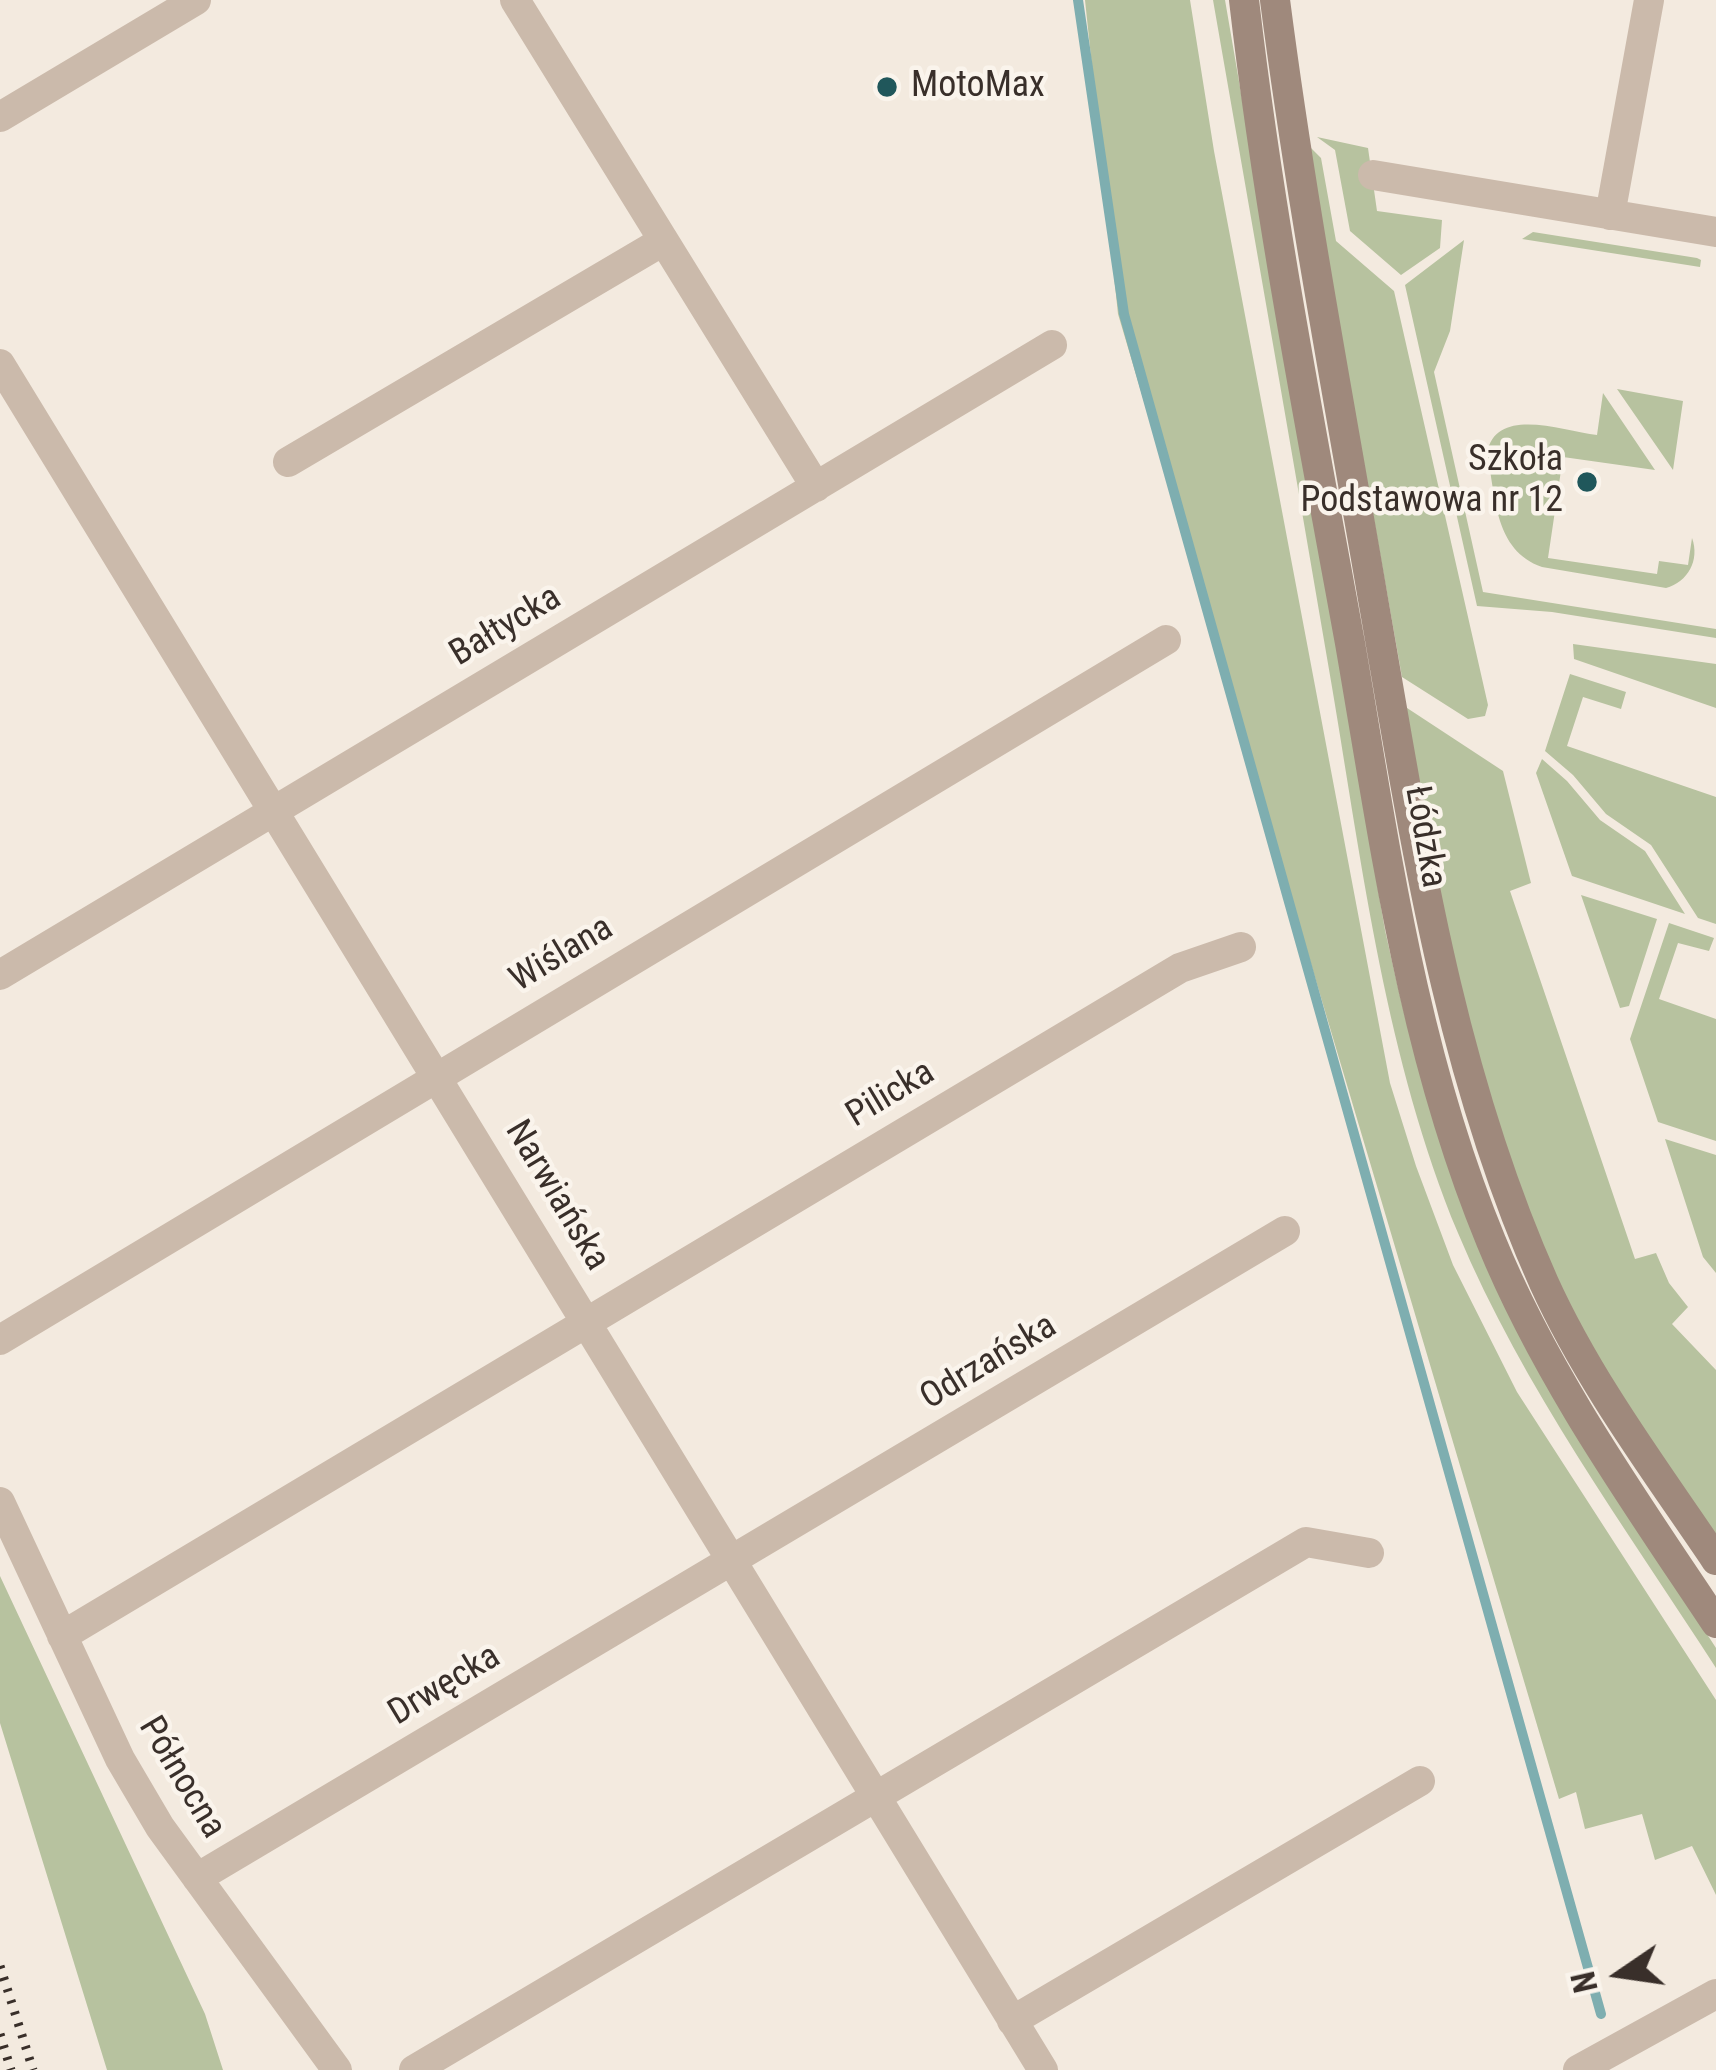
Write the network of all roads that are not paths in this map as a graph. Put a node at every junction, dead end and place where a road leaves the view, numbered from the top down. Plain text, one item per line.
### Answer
1 (196, 0) edge
2 (515, 0) edge
3 (1244, 0) edge
4 (1275, 0) edge
5 (1649, 0) edge
6 (0, 117) edge
7 (1373, 176) dead end
8 (1610, 214) junction
9 (1716, 232) edge
10 (663, 241) junction
11 (1052, 345) dead end
12 (0, 364) edge
13 (288, 462) dead end
14 (816, 487) junction
15 (1166, 640) dead end
16 (274, 811) junction
17 (1241, 947) dead end
18 (0, 975) edge
19 (436, 1075) junction
20 (1285, 1231) dead end
21 (587, 1322) junction
22 (0, 1340) edge
23 (0, 1502) edge
24 (1369, 1553) dead end
25 (733, 1561) junction
26 (1716, 1561) edge
27 (1716, 1623) edge
28 (62, 1636) junction
29 (1420, 1781) dead end
30 (877, 1794) junction
31 (196, 1878) junction
32 (1716, 1994) edge
33 (1012, 2021) junction
34 (337, 2070) edge
35 (414, 2070) edge
36 (1042, 2070) edge
37 (1578, 2070) edge

1 - 6 street
2 - 10 street
3 - 27 main road, Łódzka
4 - 26 main road, Łódzka
5 - 8 street
7 - 8 street
8 - 9 street
10 - 13 street
10 - 14 street
11 - 14 street, Bałtycka
12 - 16 street, Narwiańska
14 - 16 street, Bałtycka
15 - 19 street, Wiślana
16 - 18 street, Bałtycka
16 - 19 street, Narwiańska
17 - 21 street, Pilicka
19 - 21 street, Narwiańska
19 - 22 street, Wiślana
20 - 25 street, Odrzańska
21 - 25 street, Narwiańska
21 - 28 street, Pilicka
23 - 28 street, Północna
24 - 30 street
25 - 30 street, Narwiańska
25 - 31 street, Drwęcka
28 - 31 street, Północna
29 - 33 street
30 - 33 street, Narwiańska
30 - 35 street
31 - 34 street, Północna
32 - 37 street
33 - 36 street, Narwiańska

